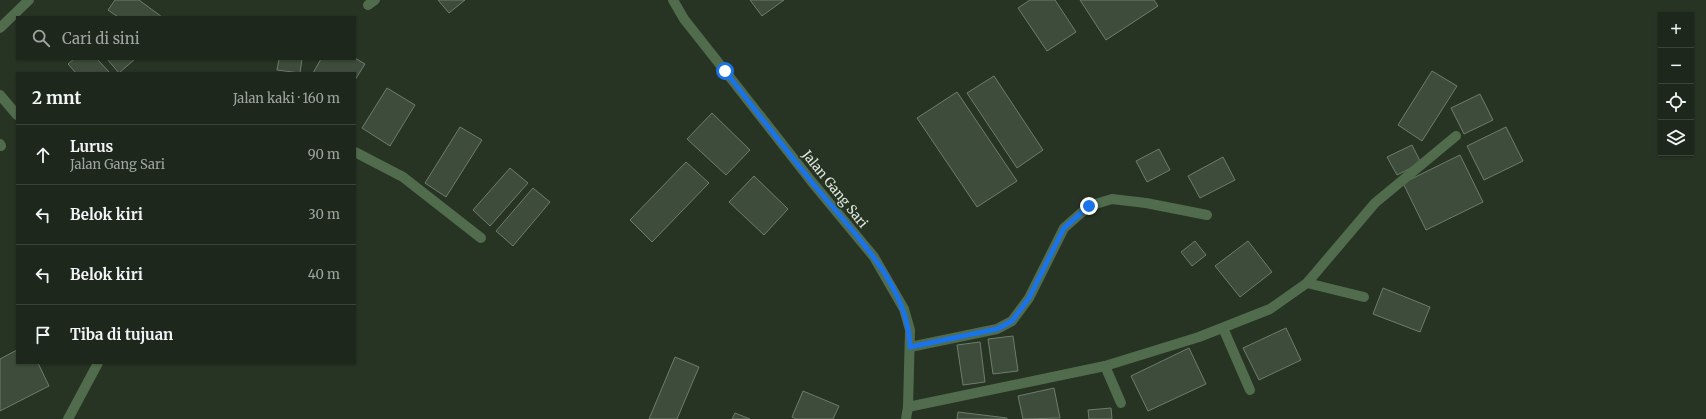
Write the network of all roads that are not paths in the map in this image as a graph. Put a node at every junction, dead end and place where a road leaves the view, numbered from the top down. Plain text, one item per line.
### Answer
1 (29, 0) edge
2 (674, 0) edge
3 (0, 28) edge
4 (0, 95) edge
5 (16, 114) edge
6 (1456, 136) dead end
7 (356, 153) edge
8 (1207, 214) dead end
9 (481, 238) dead end
10 (1307, 283) junction
11 (1364, 296) dead end
12 (1223, 328) junction
13 (910, 347) junction
14 (97, 364) edge
15 (1105, 366) junction
16 (1250, 390) dead end
17 (1121, 403) dead end
18 (908, 407) junction
19 (68, 419) edge
20 (906, 419) edge

1 - 3 street
2 - 13 street, Jalan Gang Sari
4 - 5 street
6 - 10 street
7 - 9 street
8 - 13 street
10 - 11 street
10 - 12 street
12 - 15 street
12 - 16 street
13 - 18 street, Jalan Gang Sari
14 - 19 street
15 - 17 street
15 - 18 street
18 - 20 street, Jalan Gang Sari

